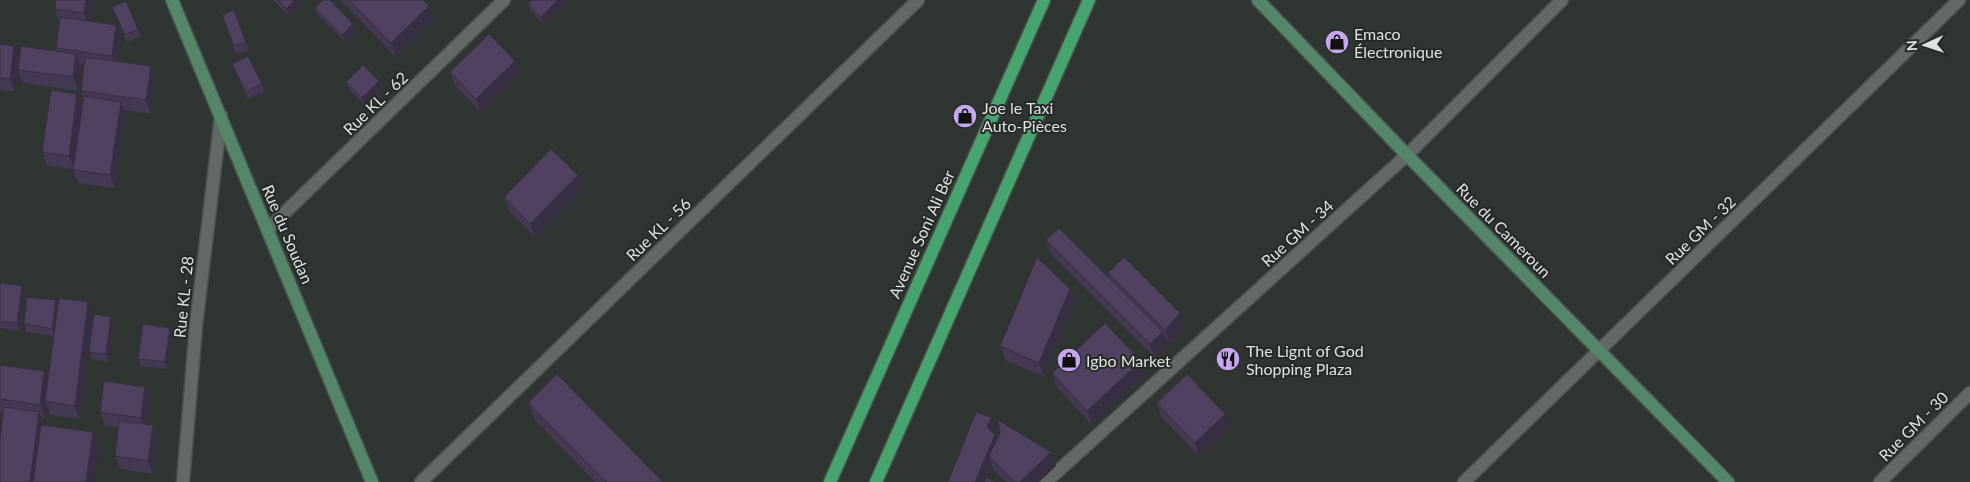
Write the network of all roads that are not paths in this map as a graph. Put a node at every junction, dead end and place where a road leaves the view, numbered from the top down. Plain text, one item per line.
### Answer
1 (172, 0) edge
2 (504, 0) edge
3 (918, 0) edge
4 (1044, 0) edge
5 (1089, 0) edge
6 (1258, 0) edge
7 (1562, 0) edge
8 (1959, 0) edge
9 (221, 116) junction
10 (1407, 155) junction
11 (268, 228) junction
12 (1599, 351) junction
13 (1970, 393) edge
14 (183, 482) edge
15 (372, 482) edge
16 (421, 482) edge
17 (830, 482) edge
18 (876, 482) edge
19 (1046, 482) edge
20 (1464, 482) edge
21 (1728, 482) edge
22 (1880, 482) edge

1 - 9 street, Rue du Soudan
2 - 11 street, Rue KL - 62
3 - 16 street, Rue KL - 56
4 - 17 main road, Avenue Soni Ali Ber
5 - 18 main road
6 - 10 street, Rue du Cameroun
7 - 10 street, Rue GM - 34
8 - 12 street, Rue GM - 32
9 - 11 street, Rue du Soudan
9 - 14 street, Rue KL - 28
10 - 12 street, Rue du Cameroun
10 - 19 street, Rue GM - 34
11 - 15 street, Rue du Soudan
12 - 20 street, Rue GM - 32
12 - 21 street, Rue du Cameroun
13 - 22 street, Rue GM - 30

